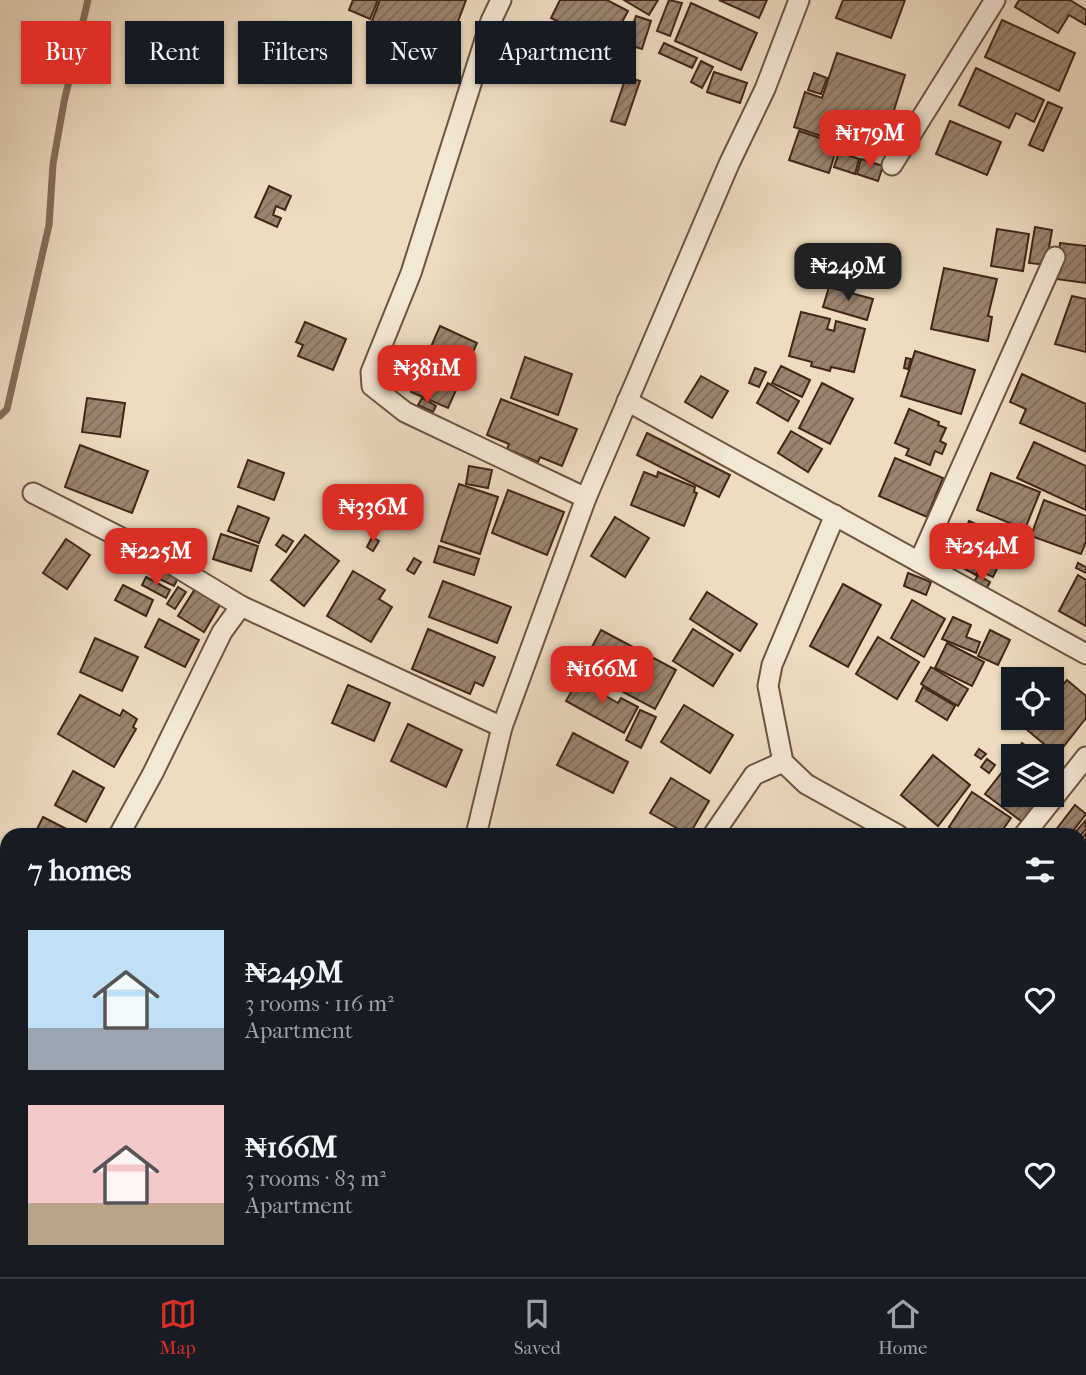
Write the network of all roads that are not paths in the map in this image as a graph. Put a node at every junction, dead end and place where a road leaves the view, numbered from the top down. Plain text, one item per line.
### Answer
1 (501, 0) edge
2 (799, 0) edge
3 (995, 0) edge
4 (892, 164) dead end
5 (1055, 257) dead end
6 (627, 401) junction
7 (33, 493) dead end
8 (586, 498) junction
9 (835, 516) junction
10 (919, 562) junction
11 (242, 606) junction
12 (1086, 654) edge
13 (502, 727) junction
14 (1086, 757) edge
15 (783, 762) junction
16 (123, 828) edge
17 (478, 828) edge
18 (718, 828) edge
19 (885, 828) edge
20 (1030, 828) edge

1 - 8 street
2 - 6 street
3 - 4 street
5 - 10 street
6 - 8 street
6 - 9 street
7 - 11 street
8 - 13 street
9 - 10 street
9 - 15 street
10 - 12 street
11 - 13 street
11 - 16 street
13 - 17 street
14 - 20 street
15 - 18 street
15 - 19 street

